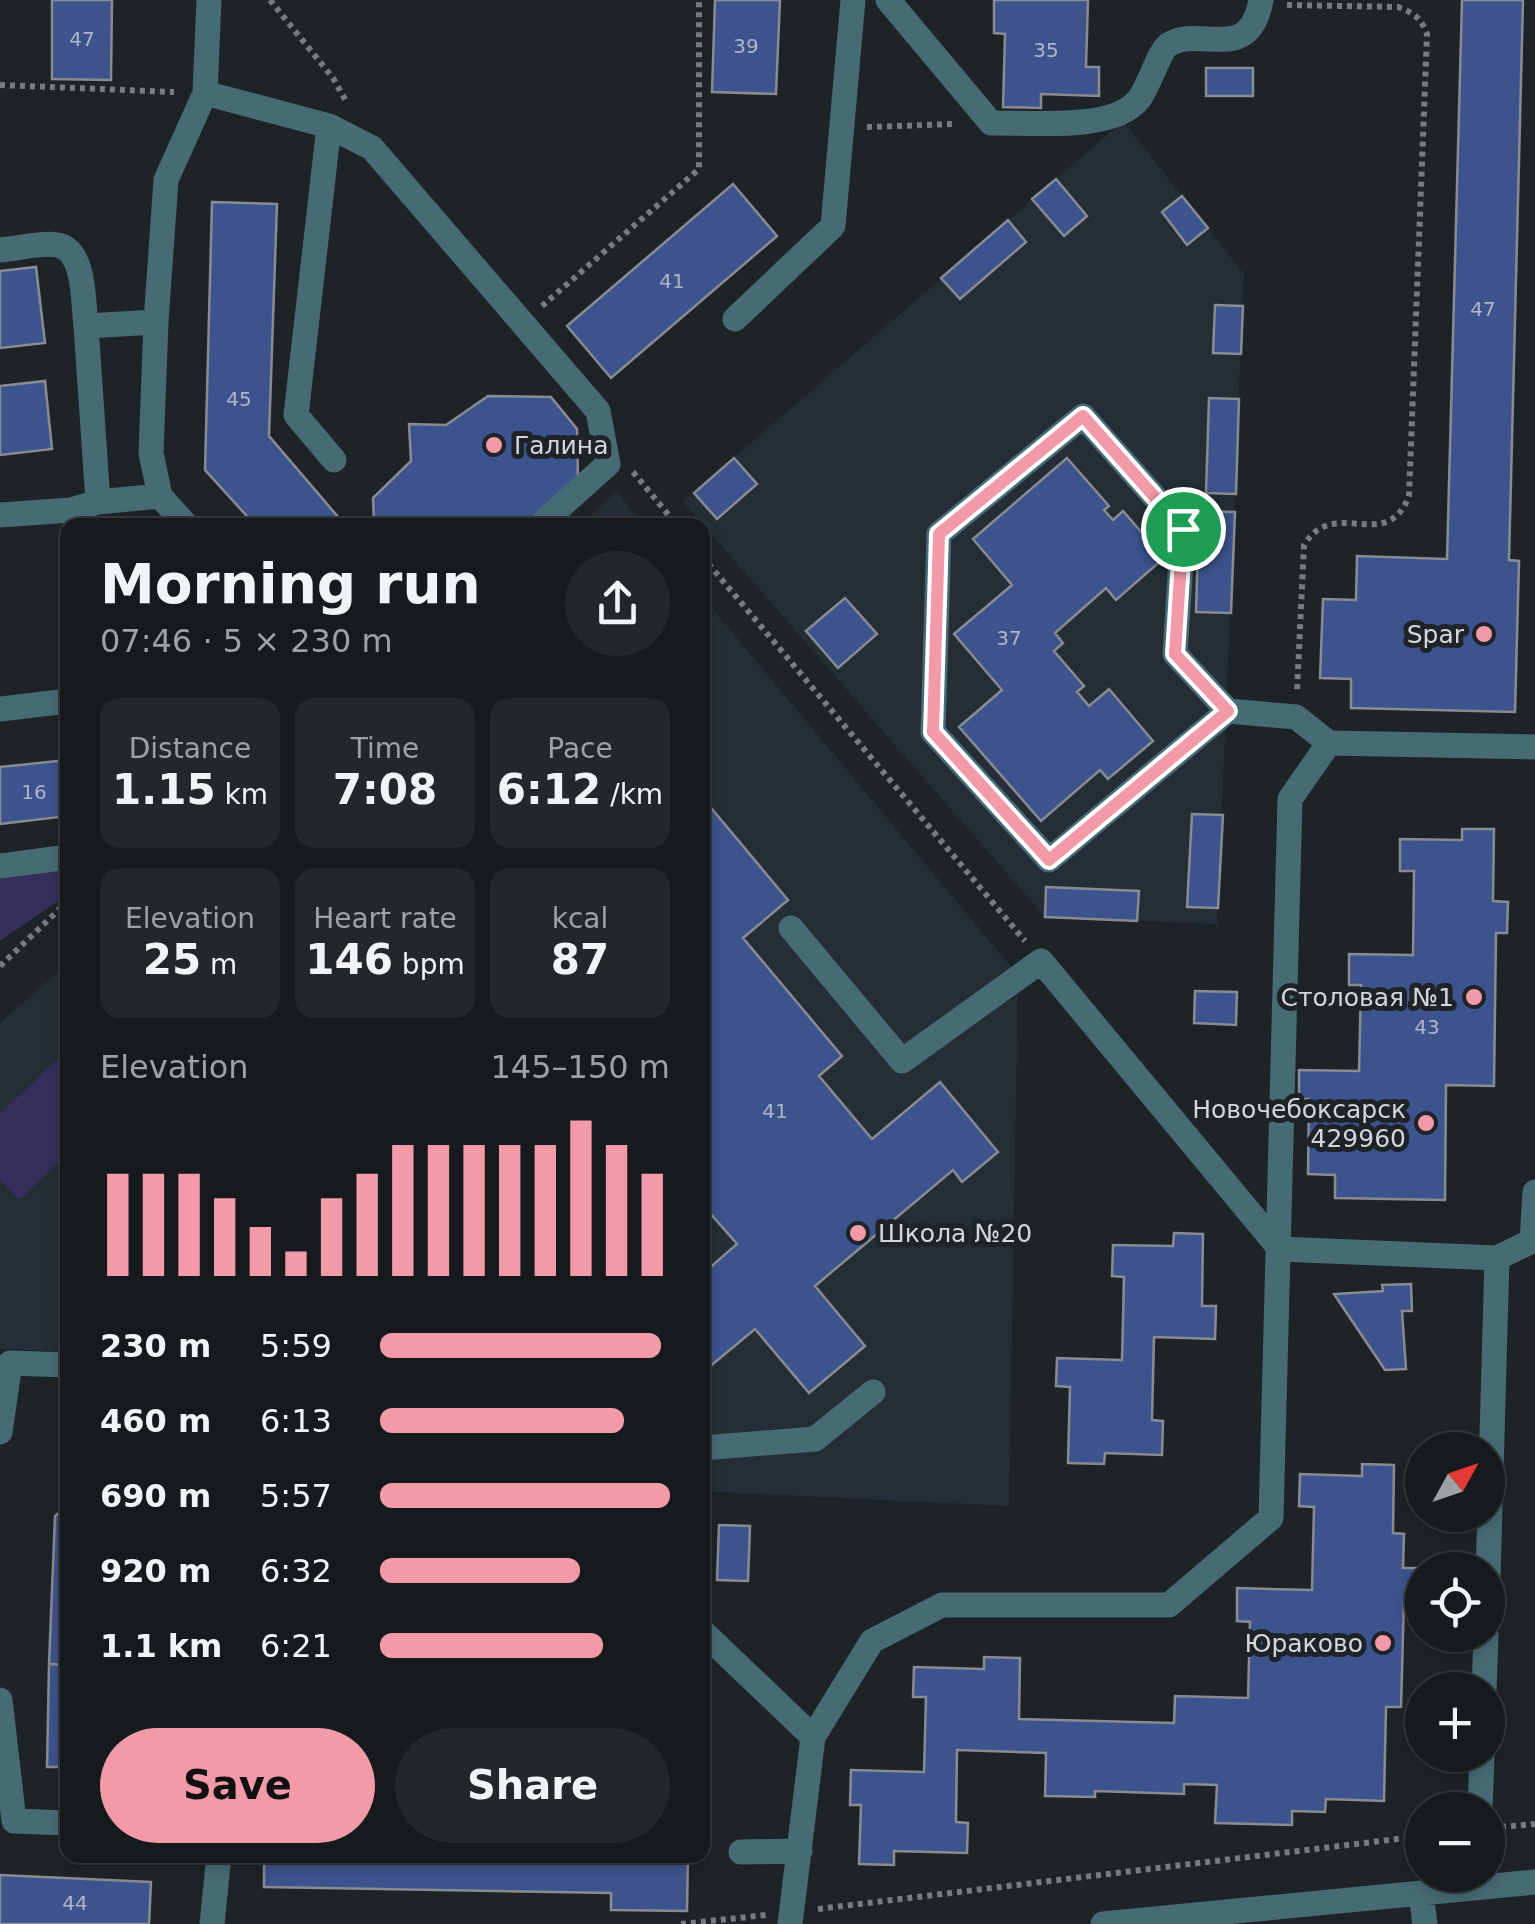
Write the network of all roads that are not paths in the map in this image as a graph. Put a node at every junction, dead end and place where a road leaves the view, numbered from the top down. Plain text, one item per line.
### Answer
1 (210, 0) edge
2 (854, 0) edge
3 (888, 0) edge
4 (1261, 2) edge
5 (205, 93) junction
6 (328, 126) junction
7 (0, 250) edge
8 (735, 319) dead end
9 (156, 322) junction
10 (86, 326) junction
11 (334, 460) dead end
12 (160, 496) junction
13 (98, 502) junction
14 (0, 514) edge
15 (180, 518) edge
16 (548, 518) edge
17 (60, 702) edge
18 (0, 709) edge
19 (1228, 711) junction
20 (1328, 743) junction
21 (1535, 746) edge
22 (60, 858) edge
23 (0, 866) edge
24 (791, 928) dead end
25 (1535, 1192) edge
26 (1280, 1250) junction
27 (1498, 1258) junction
28 (60, 1365) edge
29 (873, 1392) dead end
30 (0, 1432) edge
31 (710, 1447) edge
32 (1489, 1552) edge
33 (710, 1639) edge
34 (0, 1700) edge
35 (813, 1737) junction
36 (7, 1822) edge
37 (60, 1823) edge
38 (800, 1851) junction
39 (741, 1852) dead end
40 (218, 1863) edge
41 (1505, 1881) edge
42 (1535, 1882) edge
43 (1431, 1892) edge
44 (1421, 1894) junction
45 (790, 1918) edge
46 (1190, 1920) edge
47 (212, 1924) edge
48 (1103, 1924) edge
49 (1424, 1924) edge

1 - 5 street
2 - 8 street
3 - 4 street
5 - 6 street
5 - 9 street
6 - 11 street
6 - 16 street
7 - 10 street
9 - 10 street
9 - 12 street
10 - 13 street
12 - 13 street
12 - 15 street
13 - 14 street
17 - 18 street
19 - 19 street
19 - 20 street
20 - 21 street
20 - 26 street
22 - 23 street
24 - 26 street
25 - 27 street
26 - 27 street
26 - 35 street
27 - 32 street
28 - 30 street
29 - 31 street
33 - 35 street
34 - 36 street
35 - 38 street
36 - 37 street
38 - 39 street
38 - 45 street
40 - 47 street
41 - 42 street
43 - 44 street
44 - 46 street
44 - 49 street
46 - 48 street

